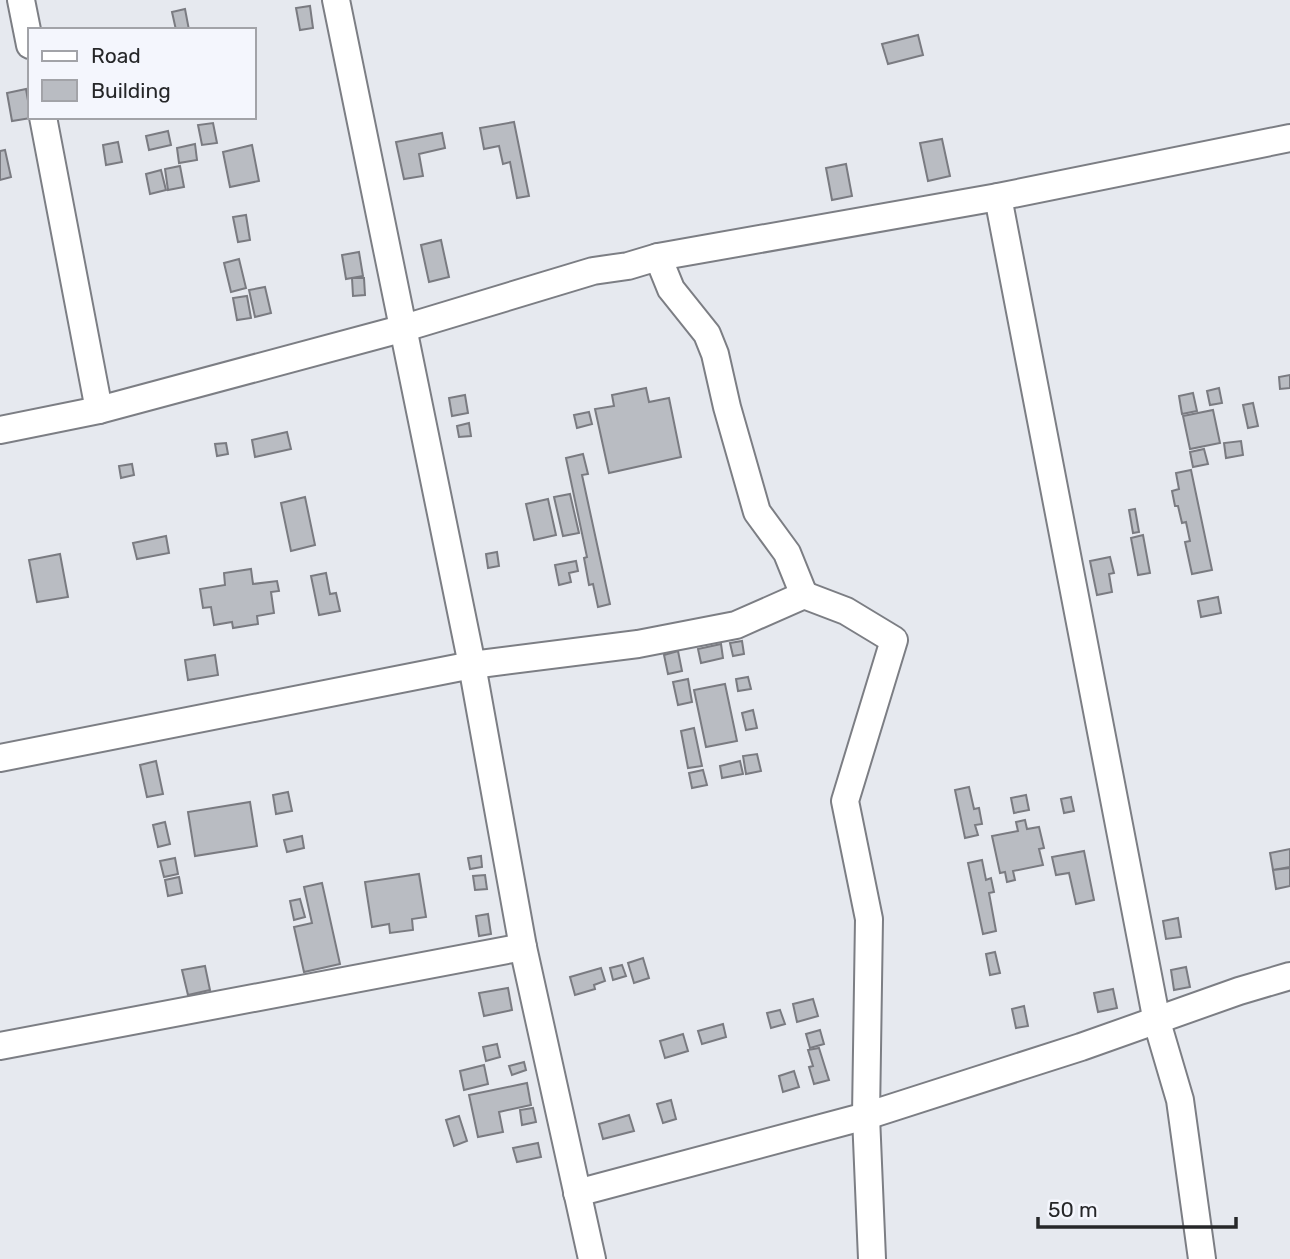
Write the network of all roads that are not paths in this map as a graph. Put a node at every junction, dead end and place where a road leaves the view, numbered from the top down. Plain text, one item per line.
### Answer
1 (21, 0) edge
2 (336, 0) edge
3 (28, 35) edge
4 (43, 119) edge
5 (1290, 138) edge
6 (998, 197) junction
7 (658, 257) junction
8 (401, 328) junction
9 (99, 410) junction
10 (0, 430) edge
11 (804, 595) junction
12 (472, 665) junction
13 (0, 758) edge
14 (523, 947) junction
15 (1290, 976) edge
16 (1157, 1022) junction
17 (0, 1046) edge
18 (866, 1116) junction
19 (578, 1193) junction
20 (592, 1259) edge
21 (872, 1259) edge
22 (1202, 1259) edge

1 - 3 street
2 - 8 street
4 - 9 street
5 - 6 street
6 - 7 street
6 - 16 street
7 - 8 street
7 - 11 street
8 - 9 street
8 - 12 street
9 - 10 street
11 - 12 street
11 - 18 street
12 - 13 street
12 - 14 street
14 - 17 street
14 - 19 street
15 - 16 street
16 - 18 street
16 - 22 street
18 - 19 street
18 - 21 street
19 - 20 street

